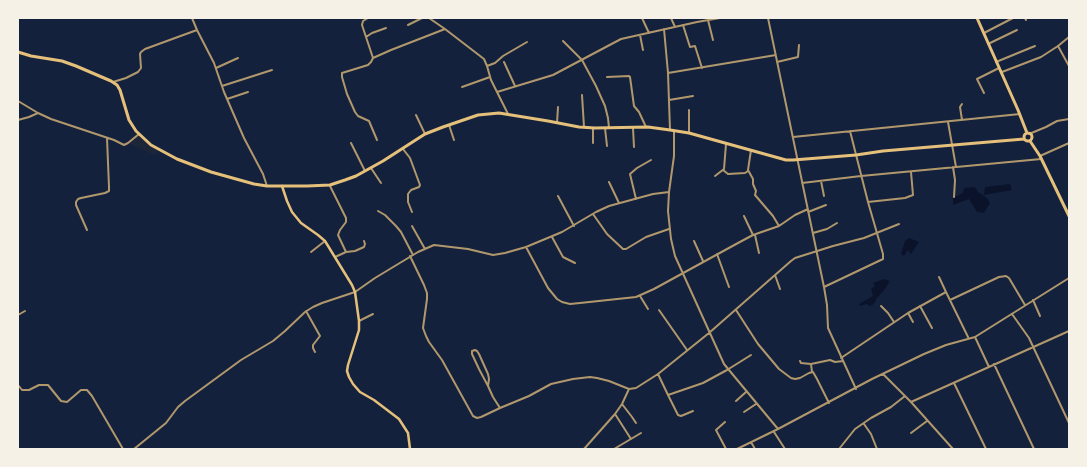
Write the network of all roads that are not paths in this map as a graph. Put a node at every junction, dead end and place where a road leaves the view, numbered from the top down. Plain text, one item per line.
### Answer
1 (192, 18) edge
2 (368, 18) edge
3 (422, 18) edge
4 (429, 18) edge
5 (642, 18) edge
6 (671, 18) edge
7 (696, 18) edge
8 (720, 18) edge
9 (768, 18) edge
10 (977, 18) edge
11 (1013, 18) edge
12 (708, 20) junction
13 (697, 22) junction
14 (408, 25) dead end
15 (683, 25) junction
16 (675, 27) junction
17 (386, 28) dead end
18 (445, 29) junction
19 (664, 29) junction
20 (197, 30) junction
21 (1017, 30) dead end
22 (649, 33) junction
23 (984, 33) junction
24 (640, 35) junction
25 (366, 37) junction
26 (1069, 37) edge
27 (712, 40) dead end
28 (563, 41) dead end
29 (527, 42) dead end
30 (988, 44) junction
31 (799, 45) dead end
32 (1035, 46) dead end
33 (1058, 46) junction
34 (643, 50) dead end
35 (18, 52) edge
36 (776, 55) junction
37 (238, 58) dead end
38 (373, 58) junction
39 (582, 60) junction
40 (504, 62) dead end
41 (777, 62) junction
42 (996, 62) junction
43 (488, 66) junction
44 (1069, 66) edge
45 (216, 68) junction
46 (702, 68) junction
47 (999, 68) junction
48 (272, 70) dead end
49 (668, 73) junction
50 (1001, 73) junction
51 (490, 77) junction
52 (607, 77) dead end
53 (113, 82) junction
54 (222, 86) junction
55 (515, 86) junction
56 (462, 87) dead end
57 (248, 92) dead end
58 (497, 92) junction
59 (984, 93) dead end
60 (582, 95) dead end
61 (693, 96) dead end
62 (227, 100) junction
63 (669, 100) junction
64 (18, 101) edge
65 (962, 104) dead end
66 (558, 107) dead end
67 (689, 110) dead end
68 (38, 113) junction
69 (1020, 114) junction
70 (416, 115) dead end
71 (509, 115) junction
72 (1069, 119) edge
73 (18, 120) edge
74 (962, 120) junction
75 (948, 122) junction
76 (557, 123) junction
77 (449, 125) junction
78 (632, 126) junction
79 (584, 127) junction
80 (646, 127) junction
81 (593, 128) junction
82 (607, 128) junction
83 (672, 130) junction
84 (850, 131) junction
85 (1028, 133) junction
86 (139, 134) junction
87 (425, 134) junction
88 (689, 134) junction
89 (793, 137) junction
90 (107, 138) junction
91 (1024, 139) junction
92 (377, 140) dead end
93 (454, 140) dead end
94 (1030, 141) junction
95 (351, 143) dead end
96 (593, 143) dead end
97 (1069, 143) edge
98 (726, 144) junction
99 (952, 145) junction
100 (607, 146) dead end
101 (634, 147) dead end
102 (403, 149) junction
103 (751, 150) junction
104 (856, 155) junction
105 (1041, 158) junction
106 (651, 160) dead end
107 (798, 160) junction
108 (954, 167) junction
109 (371, 168) junction
110 (723, 170) junction
111 (365, 171) junction
112 (748, 171) junction
113 (911, 172) junction
114 (715, 176) dead end
115 (861, 176) junction
116 (821, 181) junction
117 (609, 182) dead end
118 (382, 183) dead end
119 (802, 183) junction
120 (330, 184) junction
121 (267, 186) junction
122 (282, 186) junction
123 (669, 192) junction
124 (558, 196) dead end
125 (824, 196) dead end
126 (954, 197) dead end
127 (636, 199) junction
128 (868, 202) junction
129 (619, 203) junction
130 (826, 205) dead end
131 (808, 210) junction
132 (378, 211) dead end
133 (412, 212) dead end
134 (593, 214) junction
135 (744, 216) dead end
136 (1069, 216) edge
137 (838, 223) dead end
138 (899, 224) dead end
139 (412, 226) dead end
140 (574, 226) junction
141 (779, 226) junction
142 (669, 229) junction
143 (87, 230) dead end
144 (813, 233) junction
145 (876, 233) junction
146 (754, 235) junction
147 (552, 237) junction
148 (325, 241) junction
149 (364, 241) dead end
150 (694, 241) dead end
151 (526, 247) junction
152 (425, 249) junction
153 (817, 251) junction
154 (311, 252) dead end
155 (346, 252) junction
156 (759, 253) dead end
157 (717, 254) junction
158 (413, 255) junction
159 (410, 256) junction
160 (335, 257) junction
161 (703, 262) junction
162 (574, 263) dead end
163 (683, 274) junction
164 (776, 275) junction
165 (939, 277) dead end
166 (1069, 278) edge
167 (1058, 285) junction
168 (729, 287) dead end
169 (824, 287) junction
170 (780, 289) dead end
171 (1060, 289) dead end
172 (355, 292) junction
173 (946, 292) junction
174 (640, 296) junction
175 (950, 300) junction
176 (1033, 300) junction
177 (1026, 305) junction
178 (881, 306) dead end
179 (920, 306) junction
180 (648, 309) dead end
181 (659, 310) dead end
182 (736, 310) junction
183 (25, 311) dead end
184 (306, 311) junction
185 (908, 313) junction
186 (373, 314) dead end
187 (1012, 314) junction
188 (18, 315) edge
189 (1040, 316) dead end
190 (359, 321) junction
191 (894, 322) junction
192 (913, 322) dead end
193 (932, 328) dead end
194 (1069, 330) edge
195 (709, 333) junction
196 (975, 337) junction
197 (969, 339) junction
198 (1033, 346) junction
199 (687, 350) junction
200 (315, 352) dead end
201 (751, 355) dead end
202 (841, 358) junction
203 (800, 361) dead end
204 (843, 361) junction
205 (811, 364) junction
206 (994, 364) junction
207 (989, 367) junction
208 (727, 370) junction
209 (812, 372) junction
210 (658, 374) junction
211 (883, 374) junction
212 (954, 383) junction
213 (18, 385) edge
214 (488, 386) junction
215 (629, 389) junction
216 (856, 389) junction
217 (746, 392) junction
218 (668, 395) junction
219 (905, 396) junction
220 (736, 401) dead end
221 (911, 402) junction
222 (829, 403) junction
223 (622, 404) junction
224 (756, 404) junction
225 (500, 408) junction
226 (693, 411) dead end
227 (744, 412) dead end
228 (615, 414) junction
229 (927, 421) junction
230 (726, 422) dead end
231 (636, 423) dead end
232 (1069, 423) edge
233 (864, 424) junction
234 (778, 429) junction
235 (773, 432) junction
236 (641, 433) dead end
237 (911, 433) dead end
238 (631, 439) junction
239 (751, 442) junction
240 (123, 449) edge
241 (134, 449) edge
242 (410, 449) edge
243 (584, 449) edge
244 (614, 449) edge
245 (726, 449) edge
246 (737, 449) edge
247 (755, 449) edge
248 (785, 449) edge
249 (839, 449) edge
250 (877, 449) edge
251 (953, 449) edge
252 (986, 449) edge
253 (1034, 449) edge

1 - 20 street
2 - 25 street
3 - 14 street
4 - 18 street
5 - 22 street
6 - 16 street
7 - 13 street
8 - 12 street
9 - 36 street
10 - 23 highway
11 - 23 street
12 - 13 street
12 - 27 street
13 - 15 street
15 - 16 street
15 - 46 street
16 - 19 street
17 - 25 street
18 - 38 street
18 - 43 street
19 - 22 street
19 - 49 street
20 - 45 street
20 - 53 street
21 - 30 street
22 - 24 street
23 - 30 highway
24 - 34 street
24 - 39 street
25 - 38 street
26 - 33 street
28 - 39 street
29 - 43 street
30 - 42 highway
31 - 41 street
32 - 42 street
33 - 44 street
33 - 50 street
35 - 53 highway
36 - 41 street
36 - 46 street
37 - 45 street
38 - 92 street
39 - 55 street
39 - 82 street
40 - 55 street
41 - 89 street
42 - 47 highway
43 - 51 street
45 - 54 street
46 - 49 street
47 - 50 highway
47 - 59 street
48 - 54 street
49 - 63 street
50 - 69 highway
51 - 56 street
51 - 58 street
52 - 80 street
53 - 86 highway
54 - 62 street
55 - 58 street
57 - 62 street
58 - 71 street
60 - 79 street
61 - 63 street
62 - 121 street
63 - 83 street
64 - 68 street
65 - 74 street
66 - 76 street
67 - 88 street
68 - 73 street
68 - 90 street
69 - 74 street
69 - 85 highway
70 - 87 street
71 - 76 highway
71 - 77 highway
72 - 85 street
74 - 75 street
75 - 84 street
75 - 99 street
76 - 79 highway
77 - 87 highway
77 - 93 street
78 - 80 highway
78 - 82 highway
78 - 101 street
79 - 81 highway
80 - 83 highway
81 - 82 highway
81 - 96 street
82 - 100 street
83 - 88 highway
83 - 123 street
84 - 89 street
84 - 104 street
85 - 91 highway
85 - 94 highway
86 - 90 street
86 - 121 highway
87 - 102 highway
88 - 98 highway
89 - 107 street
90 - 143 street
91 - 94 highway
91 - 99 highway
94 - 105 highway
95 - 111 street
97 - 105 street
98 - 103 highway
98 - 110 street
99 - 104 highway
99 - 108 street
102 - 109 highway
102 - 133 street
103 - 107 highway
103 - 112 street
104 - 107 highway
104 - 115 street
105 - 108 street
105 - 136 highway
106 - 127 street
107 - 119 street
108 - 113 street
108 - 126 street
109 - 111 highway
109 - 118 street
110 - 112 street
110 - 114 street
111 - 120 highway
112 - 141 street
113 - 115 street
113 - 128 street
115 - 116 street
115 - 128 street
116 - 119 street
116 - 125 street
117 - 129 street
119 - 131 street
120 - 122 highway
120 - 155 street
121 - 122 highway
122 - 148 main road
123 - 127 street
123 - 142 street
124 - 140 street
127 - 129 street
128 - 145 street
129 - 134 street
130 - 131 street
131 - 141 street
131 - 144 street
132 - 158 street
134 - 140 street
134 - 142 street
135 - 146 street
137 - 144 street
138 - 145 street
139 - 152 street
140 - 147 street
141 - 146 street
142 - 163 street
144 - 153 street
145 - 153 street
145 - 169 street
146 - 156 street
146 - 157 street
147 - 151 street
147 - 162 street
148 - 154 street
148 - 160 main road
149 - 155 street
150 - 161 street
151 - 152 street
151 - 174 street
152 - 158 street
153 - 164 street
153 - 169 street
155 - 160 street
157 - 161 street
157 - 168 street
158 - 159 street
159 - 172 street
159 - 225 street
160 - 172 main road
161 - 163 street
163 - 174 street
163 - 195 street
164 - 170 street
164 - 182 street
165 - 173 street
166 - 167 street
167 - 171 street
167 - 176 street
169 - 202 street
172 - 184 street
172 - 190 main road
173 - 175 street
173 - 179 street
174 - 180 street
175 - 177 street
175 - 197 street
176 - 177 street
176 - 189 street
177 - 187 street
178 - 191 street
179 - 185 street
179 - 193 street
181 - 199 street
182 - 195 street
182 - 209 street
183 - 188 street
184 - 200 street
184 - 241 street
185 - 191 street
185 - 192 street
186 - 190 street
187 - 196 street
187 - 198 street
190 - 242 main road
191 - 202 street
194 - 198 street
195 - 199 street
195 - 208 street
196 - 197 street
196 - 207 street
197 - 211 street
198 - 206 street
198 - 232 street
199 - 210 street
201 - 208 street
202 - 204 street
203 - 205 street
204 - 205 street
204 - 216 street
205 - 209 street
206 - 207 street
206 - 253 street
207 - 212 street
208 - 217 street
208 - 218 street
209 - 222 street
210 - 215 street
210 - 218 street
211 - 216 street
211 - 219 street
212 - 221 street
212 - 252 street
213 - 240 street
214 - 214 street
214 - 225 street
215 - 223 street
215 - 225 street
216 - 222 street
217 - 220 street
217 - 224 street
218 - 226 street
219 - 221 street
219 - 233 street
221 - 229 street
222 - 234 street
223 - 228 street
223 - 231 street
224 - 227 street
224 - 234 street
228 - 238 street
228 - 243 street
229 - 237 street
229 - 251 street
230 - 245 street
233 - 249 street
233 - 250 street
234 - 235 street
235 - 239 street
235 - 248 street
236 - 238 street
238 - 244 street
239 - 246 street
239 - 247 street

